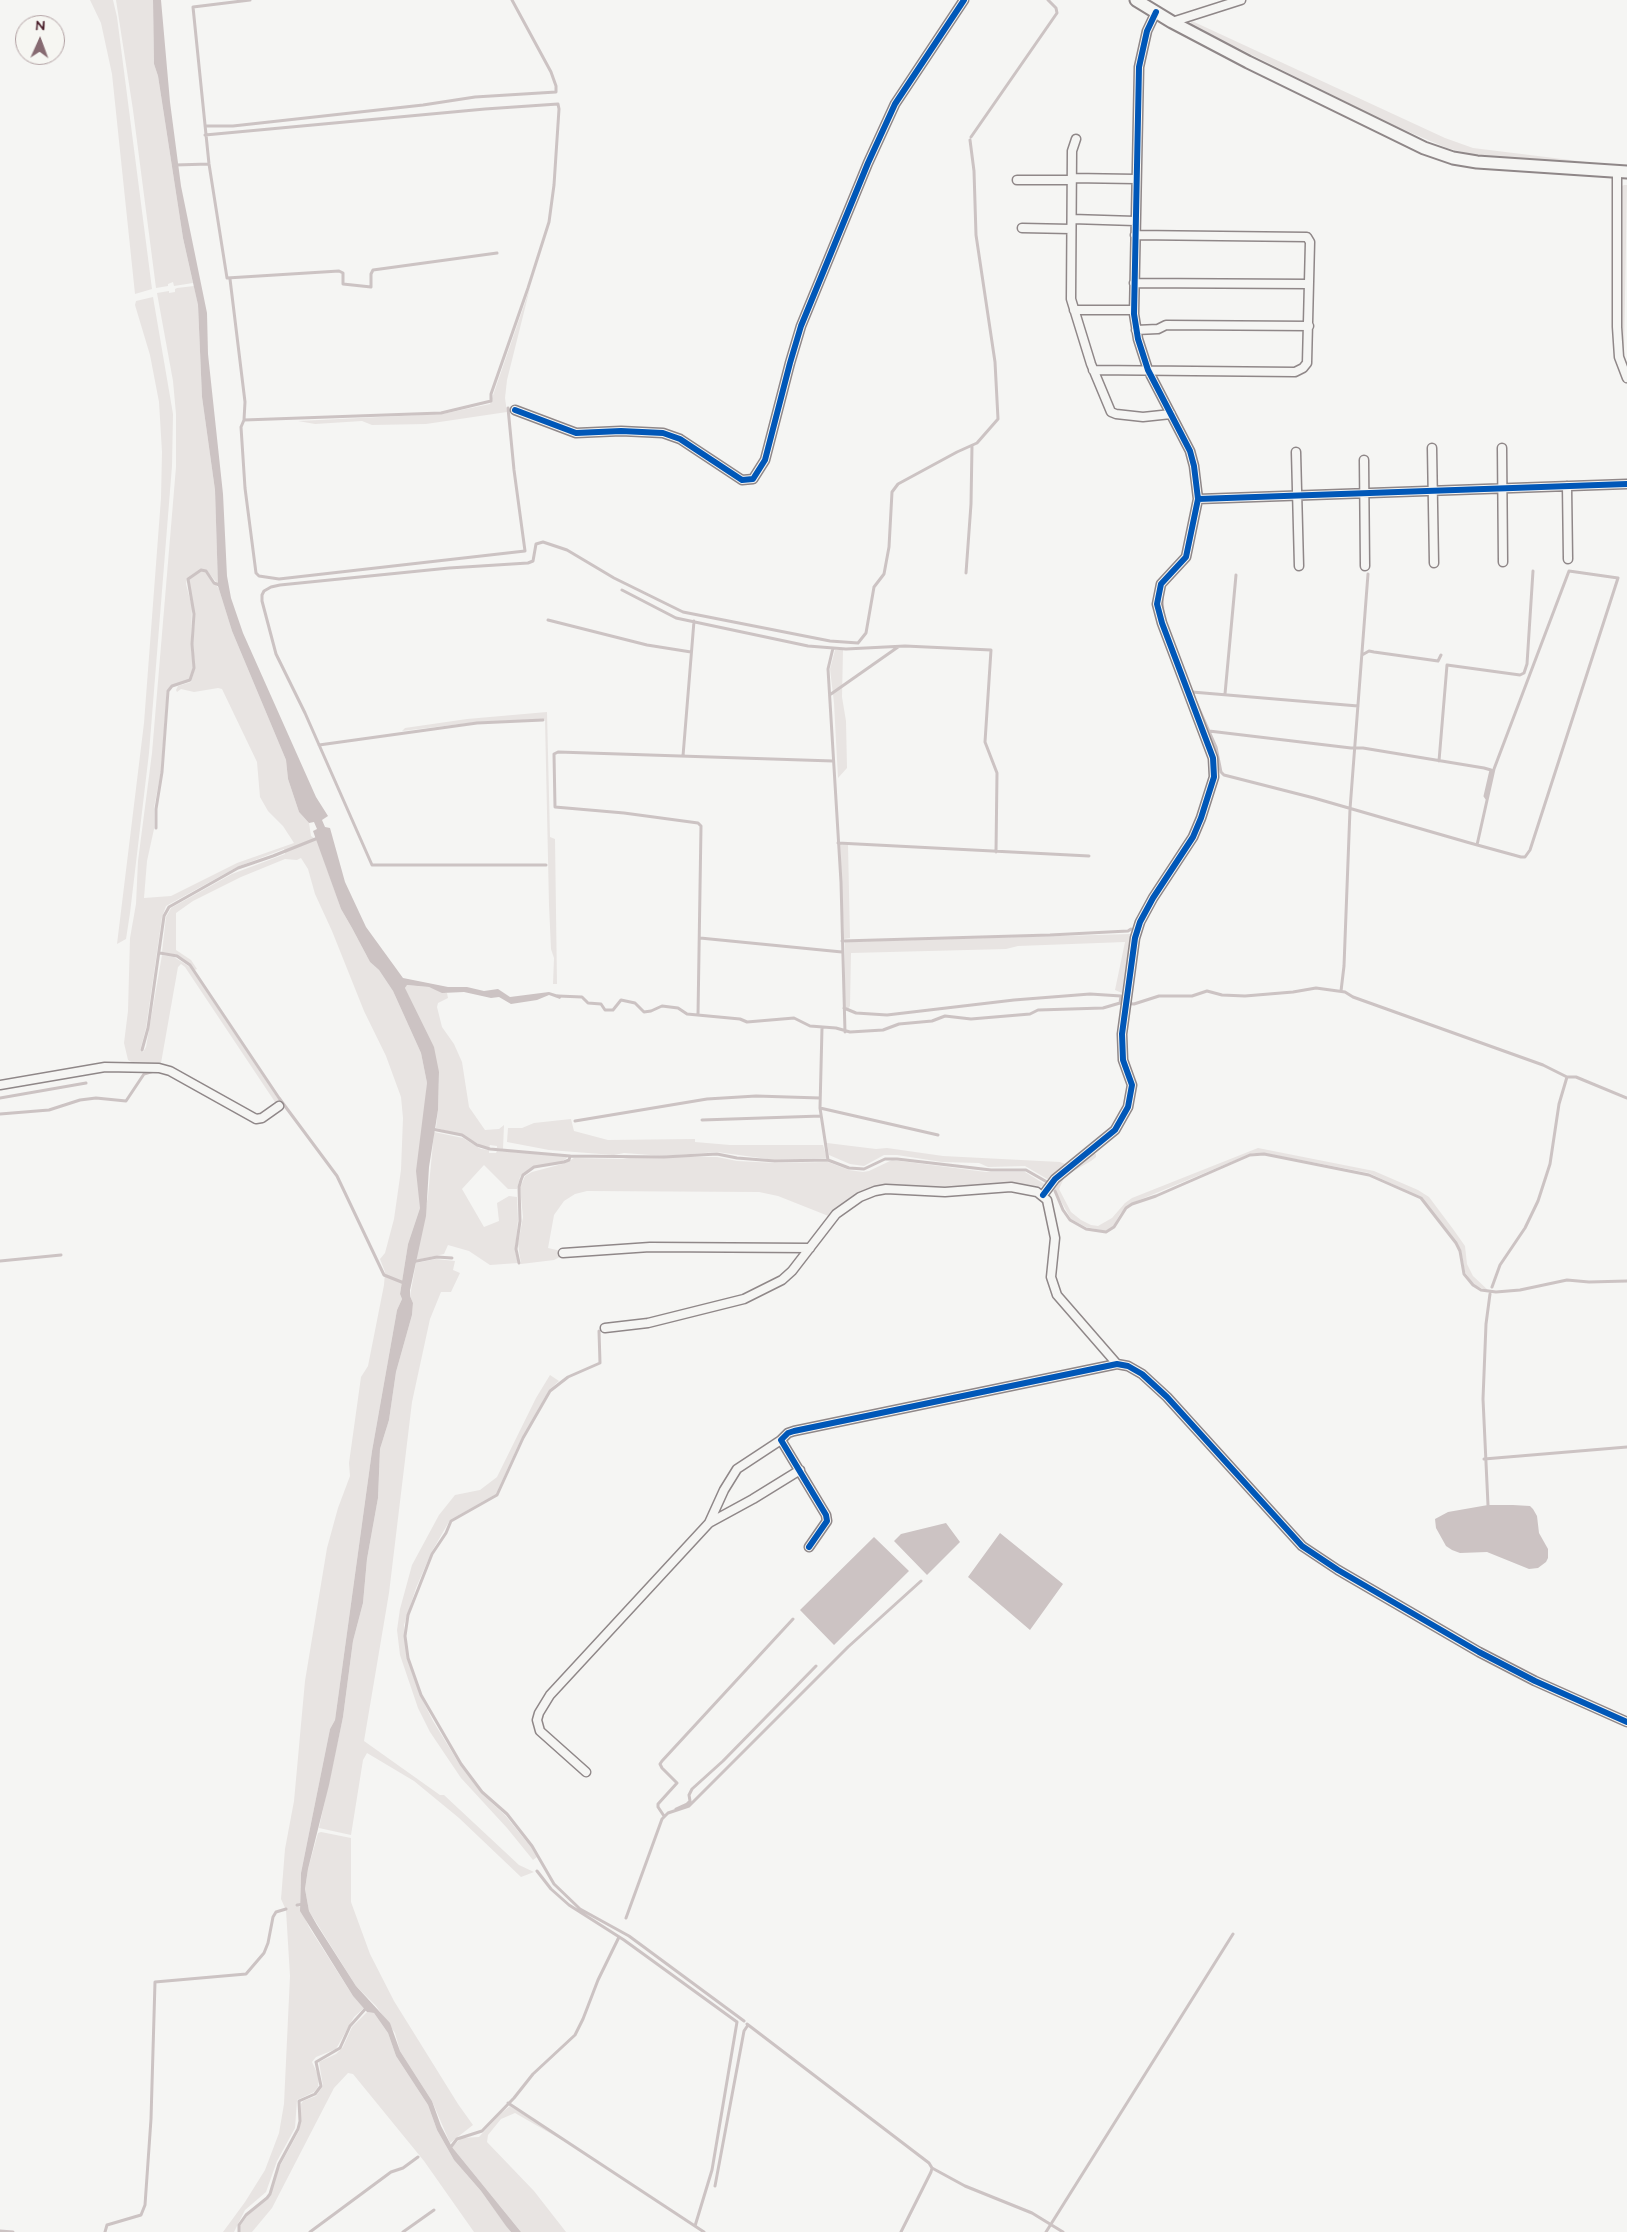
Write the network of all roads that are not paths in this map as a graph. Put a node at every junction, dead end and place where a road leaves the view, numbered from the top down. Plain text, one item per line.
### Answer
1 (964, 0) edge
2 (1136, 0) edge
3 (1241, 0) edge
4 (1156, 12) junction
5 (1172, 22) junction
6 (1076, 140) dead end
7 (1622, 172) edge
8 (1072, 179) junction
9 (1136, 179) junction
10 (1017, 180) dead end
11 (1072, 219) junction
12 (1135, 221) junction
13 (1022, 228) dead end
14 (1071, 229) junction
15 (1135, 235) junction
16 (1134, 282) junction
17 (1309, 284) junction
18 (1074, 310) junction
19 (1134, 310) junction
20 (1309, 326) junction
21 (1136, 330) junction
22 (1093, 370) junction
23 (1148, 370) junction
24 (1627, 378) edge
25 (515, 410) dead end
26 (1171, 414) junction
27 (1432, 448) dead end
28 (1502, 448) dead end
29 (1296, 452) dead end
30 (1364, 460) dead end
31 (1627, 484) edge
32 (1567, 486) junction
33 (1502, 488) junction
34 (1434, 490) junction
35 (1365, 493) junction
36 (1298, 496) junction
37 (1198, 499) junction
38 (1568, 559) dead end
39 (1503, 562) dead end
40 (1434, 563) dead end
41 (1299, 566) dead end
42 (1365, 566) dead end
43 (0, 1085) edge
44 (279, 1106) dead end
45 (1043, 1195) junction
46 (810, 1248) junction
47 (563, 1253) dead end
48 (605, 1328) dead end
49 (1116, 1364) junction
50 (780, 1440) junction
51 (800, 1470) junction
52 (709, 1523) junction
53 (809, 1547) dead end
54 (1627, 1722) edge
55 (586, 1772) dead end

1 - 25 street
2 - 4 main road
3 - 5 street
4 - 5 main road
4 - 9 street
5 - 7 main road
6 - 8 street
7 - 24 street
8 - 9 street
8 - 10 street
8 - 11 street
9 - 12 street
11 - 12 street
11 - 14 street
12 - 15 street
13 - 14 street
14 - 18 street
15 - 16 street
15 - 17 street
16 - 17 street
16 - 19 street
17 - 20 street
18 - 19 street
18 - 22 street
19 - 21 street
20 - 21 street
20 - 23 street
21 - 23 street
22 - 23 street
22 - 26 street
23 - 26 street
26 - 37 street
27 - 34 street
28 - 33 street
29 - 36 street
30 - 35 street
31 - 32 street
32 - 33 street
32 - 38 street
33 - 34 street
33 - 39 street
34 - 35 street
34 - 40 street
35 - 36 street
35 - 42 street
36 - 37 street
36 - 41 street
37 - 45 street
43 - 44 street
45 - 46 street
45 - 49 street
46 - 47 street
46 - 48 street
49 - 50 street
49 - 54 street
50 - 51 street
50 - 52 street
51 - 52 street
51 - 53 street
52 - 55 street

